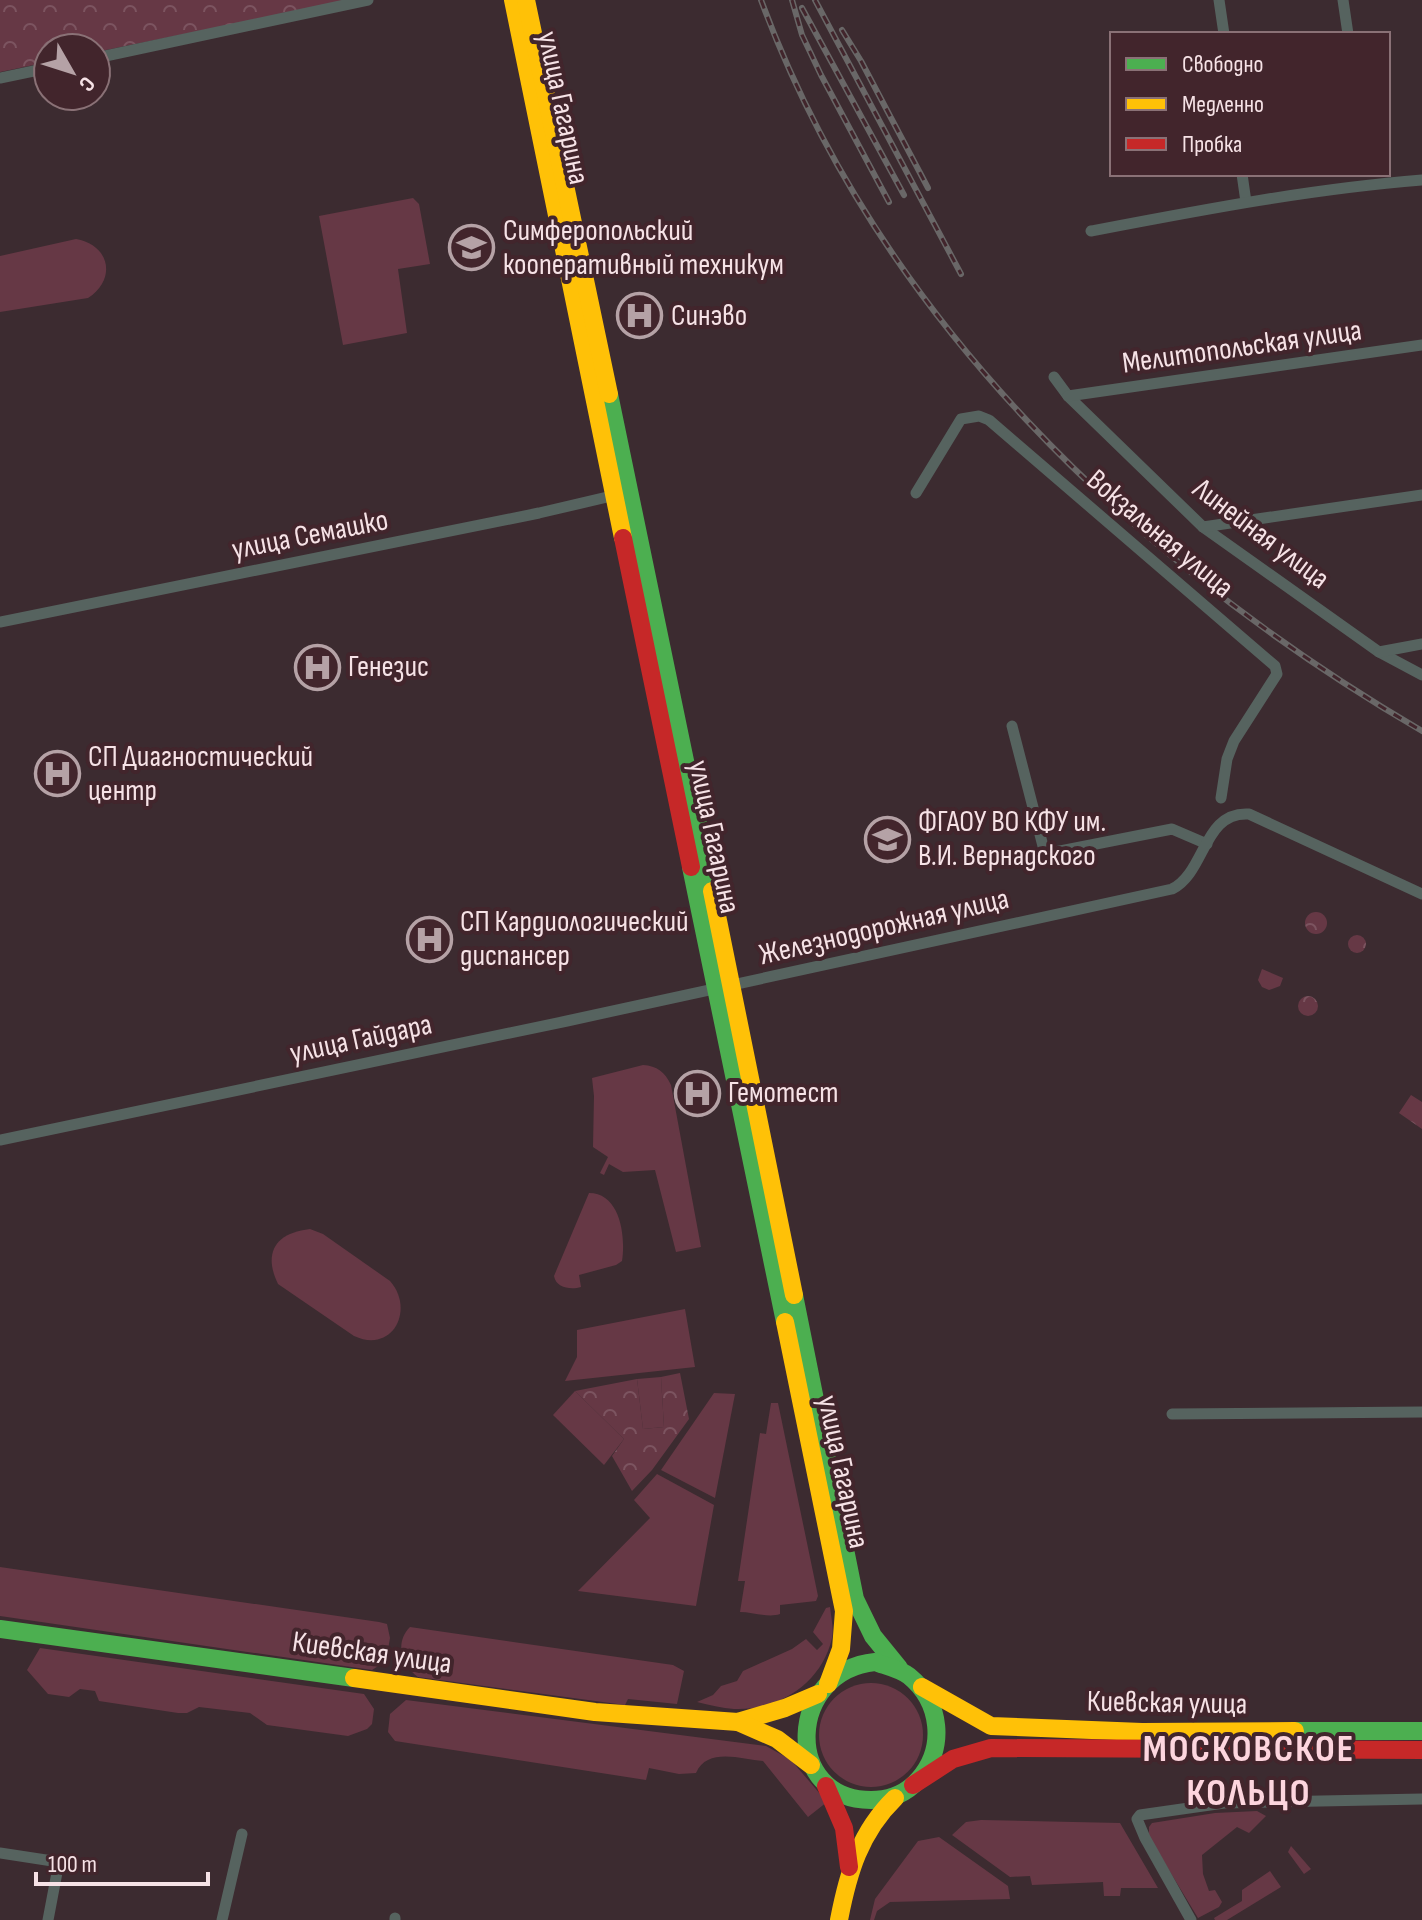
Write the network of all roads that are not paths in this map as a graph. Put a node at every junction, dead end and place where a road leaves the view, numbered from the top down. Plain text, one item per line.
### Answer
1 (368, 0) edge
2 (513, 0) edge
3 (526, 0) edge
4 (1219, 0) edge
5 (1343, 0) edge
6 (1224, 32) edge
7 (1348, 32) edge
8 (112, 55) edge
9 (32, 71) edge
10 (0, 78) edge
11 (1242, 176) edge
12 (1371, 179) edge
13 (1422, 180) edge
14 (1246, 202) junction
15 (1091, 231) dead end
16 (1422, 345) edge
17 (1054, 377) dead end
18 (1068, 396) junction
19 (622, 493) junction
20 (916, 493) dead end
21 (1422, 495) edge
22 (1203, 527) junction
23 (0, 622) edge
24 (1422, 644) edge
25 (1379, 652) junction
26 (1422, 675) edge
27 (1012, 726) dead end
28 (1221, 798) dead end
29 (1207, 844) junction
30 (1422, 894) edge
31 (724, 987) junction
32 (0, 1140) edge
33 (1422, 1412) edge
34 (1172, 1414) dead end
35 (0, 1629) edge
36 (899, 1668) junction
37 (922, 1687) junction
38 (823, 1689) junction
39 (738, 1722) junction
40 (1422, 1731) edge
41 (1422, 1750) edge
42 (812, 1766) junction
43 (825, 1783) junction
44 (913, 1785) junction
45 (897, 1796) junction
46 (1422, 1799) edge
47 (242, 1834) dead end
48 (0, 1853) edge
49 (849, 1867) junction
50 (48, 1920) edge
51 (222, 1920) edge
52 (839, 1920) edge
53 (1191, 1920) edge

1 - 8 street
2 - 19 main road, улица Гагарина
3 - 19 main road, улица Гагарина
4 - 6 street
5 - 7 street
9 - 10 street
11 - 14 street
12 - 13 street
12 - 14 street
14 - 15 street
16 - 18 street, Мелитопольская улица
17 - 18 street, Линейная улица
18 - 22 street, Линейная улица
19 - 23 street, улица Семашко
19 - 31 main road, улица Гагарина
20 - 28 street, Вокзальная улица
21 - 22 street
22 - 25 street, Линейная улица
24 - 25 street
25 - 26 street, Линейная улица
27 - 29 street
29 - 30 street, Железнодорожная улица
29 - 31 street, Железнодорожная улица
31 - 32 street, улица Гайдара
31 - 36 main road, улица Гагарина
31 - 38 main road, улица Гагарина
33 - 34 street
35 - 39 main road, Киевская улица
36 - 37 main road
36 - 38 main road
37 - 40 main road, Киевская улица
37 - 44 main road
38 - 39 main road, Киевская улица
38 - 42 main road
39 - 42 main road, Киевская улица
41 - 44 main road, Киевская улица
42 - 43 main road
43 - 45 main road
43 - 49 main road
44 - 45 main road
45 - 49 main road
46 - 53 street
47 - 51 street
48 - 50 street
49 - 52 main road

